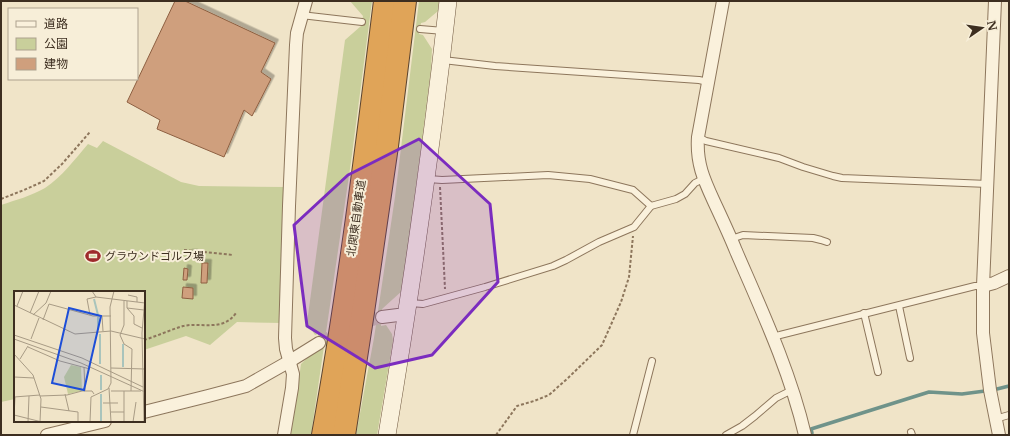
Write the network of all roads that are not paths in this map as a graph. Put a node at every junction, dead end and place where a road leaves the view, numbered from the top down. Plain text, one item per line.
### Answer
1 (306, 1) edge
2 (385, 1) edge
3 (405, 1) edge
4 (448, 1) edge
5 (723, 1) edge
6 (995, 1) edge
7 (301, 15) junction
8 (362, 22) dead end
9 (420, 29) dead end
10 (445, 31) junction
11 (442, 59) junction
12 (708, 82) junction
13 (698, 137) junction
14 (703, 179) junction
15 (432, 180) junction
16 (988, 184) junction
17 (651, 206) junction
18 (731, 239) junction
19 (827, 242) dead end
20 (1009, 276) edge
21 (983, 286) junction
22 (899, 306) junction
23 (407, 310) junction
24 (864, 314) junction
25 (382, 316) tunnel mouth
26 (773, 337) junction
27 (319, 342) tunnel mouth
28 (910, 358) dead end
29 (290, 361) junction
30 (652, 361) dead end
31 (878, 372) dead end
32 (792, 390) junction
33 (145, 412) edge
34 (1009, 416) edge
35 (995, 419) junction
36 (101, 422) edge
37 (47, 435) edge
38 (284, 435) edge
39 (323, 435) edge
40 (344, 435) edge
41 (387, 435) edge
42 (633, 435) edge
43 (726, 435) edge
44 (806, 435) edge
45 (999, 435) edge

1 - 7 street
2 - 39 highway, 北関東自動車道
3 - 40 highway, 北関東自動車道
4 - 10 street
5 - 12 street
6 - 16 street
7 - 8 lane
7 - 29 street
9 - 10 lane
10 - 11 street
11 - 12 lane
11 - 15 street
12 - 13 street
13 - 14 street
13 - 16 lane
14 - 17 lane
14 - 18 street
15 - 17 lane
15 - 23 street
16 - 21 street
17 - 23 lane
18 - 19 lane
18 - 26 street
20 - 21 street
21 - 22 lane
21 - 35 street
22 - 24 lane
22 - 28 lane
23 - 25 street
23 - 41 street
24 - 26 lane
24 - 31 lane
26 - 32 street
27 - 29 street
29 - 33 street
29 - 38 street
30 - 42 lane
32 - 43 lane
32 - 44 street
34 - 35 lane
35 - 45 street
36 - 37 street

